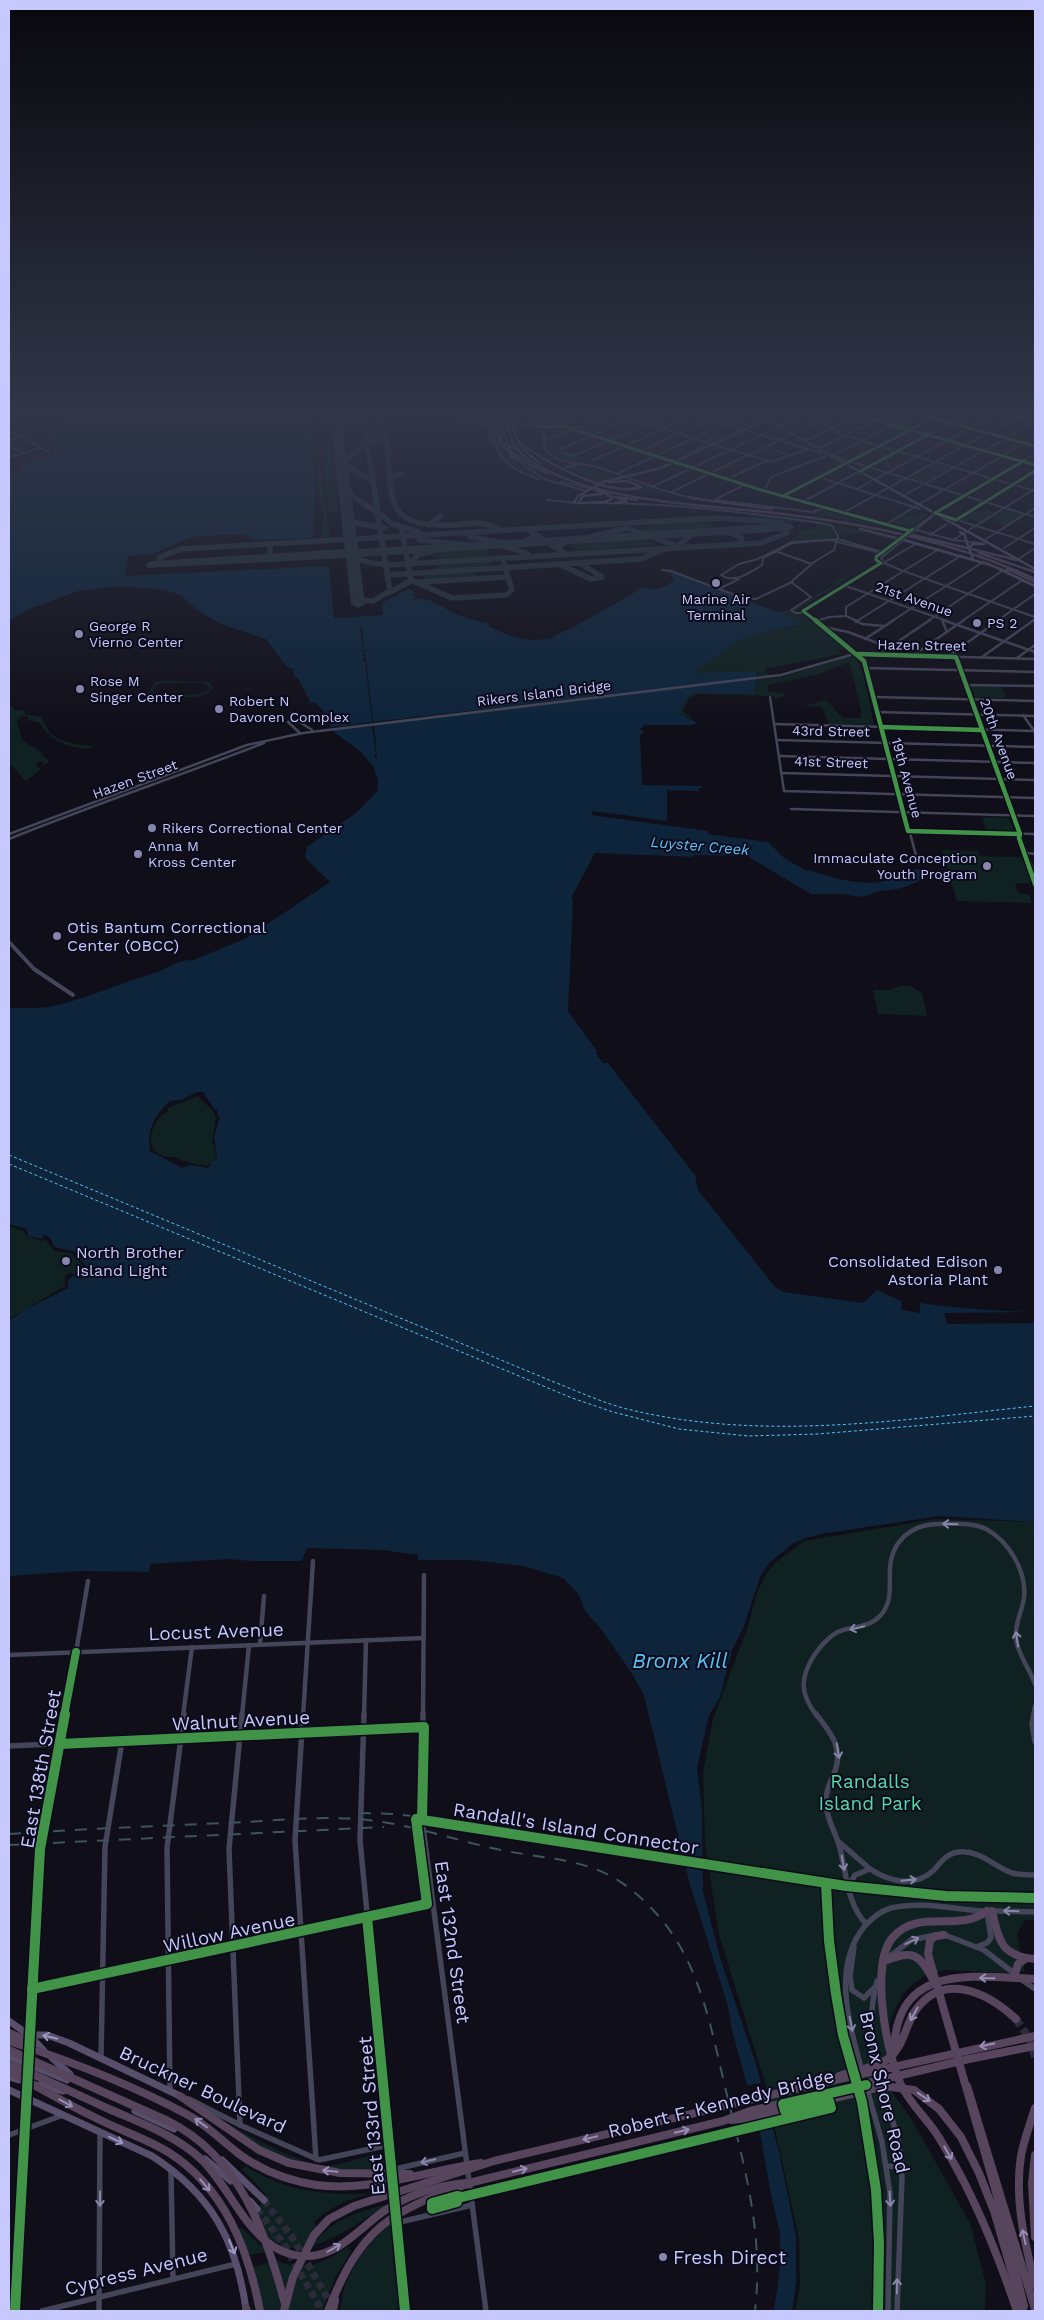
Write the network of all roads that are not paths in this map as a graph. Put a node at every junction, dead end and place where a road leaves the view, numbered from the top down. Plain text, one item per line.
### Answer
1 (802, 519) edge
2 (818, 519) edge
3 (819, 519) edge
4 (835, 519) edge
5 (872, 519) edge
6 (873, 519) edge
7 (895, 519) edge
8 (927, 519) edge
9 (941, 519) edge
10 (987, 519) edge
11 (1018, 519) edge
12 (956, 520) joint
13 (888, 523) junction
14 (949, 524) junction
15 (976, 526) junction
16 (1035, 528) edge
17 (965, 533) junction
18 (997, 533) junction
19 (909, 534) junction
20 (930, 535) junction
21 (1018, 539) junction
22 (837, 540) junction
23 (952, 540) junction
24 (812, 541) junction
25 (966, 542) junction
26 (982, 542) junction
27 (916, 543) junction
28 (1035, 546) edge
29 (968, 547) junction
30 (782, 548) junction
31 (1004, 548) dead end
32 (939, 549) junction
33 (962, 549) junction
34 (775, 551) junction
35 (782, 552) junction
36 (883, 553) junction
37 (962, 555) junction
38 (972, 556) junction
39 (1017, 560) junction
40 (983, 562) junction
41 (812, 563) junction
42 (882, 563) junction
43 (1035, 569) edge
44 (662, 570) dead end
45 (1003, 571) junction
46 (902, 572) junction
47 (740, 578) junction
48 (924, 579) junction
49 (1021, 581) junction
50 (1035, 581) edge
51 (791, 582) junction
52 (844, 585) junction
53 (946, 586) junction
54 (725, 587) junction
55 (718, 588) junction
56 (868, 593) junction
57 (968, 594) junction
58 (1035, 594) edge
59 (736, 595) junction
60 (889, 601) junction
61 (991, 602) junction
62 (912, 609) junction
63 (1014, 609) junction
64 (804, 613) junction
65 (846, 616) junction
66 (934, 617) junction
67 (1035, 618) edge
68 (942, 620) junction
69 (816, 621) junction
70 (856, 622) junction
71 (957, 625) junction
72 (822, 626) junction
73 (885, 626) junction
74 (841, 630) junction
75 (946, 632) junction
76 (980, 633) junction
77 (833, 634) junction
78 (865, 639) junction
79 (1004, 641) junction
80 (1035, 645) edge
81 (888, 647) junction
82 (1028, 650) junction
83 (954, 652) junction
84 (1035, 652) edge
85 (989, 653) junction
86 (858, 654) junction
87 (878, 655) junction
88 (912, 656) junction
89 (947, 657) junction
90 (956, 657) junction
91 (982, 657) junction
92 (993, 658) junction
93 (1017, 658) junction
94 (1035, 659) edge
95 (866, 668) junction
96 (961, 670) junction
97 (1035, 672) edge
98 (769, 677) joint
99 (966, 685) junction
100 (1035, 686) edge
101 (770, 697) dead end
102 (872, 697) junction
103 (972, 699) junction
104 (1035, 701) edge
105 (876, 712) junction
106 (977, 714) junction
107 (1023, 715) junction
108 (1035, 716) edge
109 (775, 724) junction
110 (880, 727) junction
111 (322, 730) joint
112 (982, 730) junction
113 (316, 731) junction
114 (1035, 731) edge
115 (300, 733) junction
116 (269, 740) junction
117 (776, 740) junction
118 (884, 743) junction
119 (988, 746) junction
120 (1035, 747) edge
121 (779, 756) junction
122 (889, 759) junction
123 (994, 762) junction
124 (1035, 763) edge
125 (782, 773) junction
126 (893, 776) junction
127 (1000, 779) junction
128 (1035, 780) edge
129 (784, 791) joint
130 (898, 794) junction
131 (1006, 797) junction
132 (1035, 798) edge
133 (791, 809) dead end
134 (903, 812) junction
135 (1013, 815) junction
136 (1035, 816) edge
137 (908, 831) junction
138 (9, 834) edge
139 (1020, 834) junction
140 (1035, 834) edge
141 (9, 839) edge
142 (1027, 853) junction
143 (1035, 854) edge
144 (918, 862) dead end
145 (1035, 874) edge
146 (9, 942) edge
147 (73, 995) dead end
148 (314, 1561) dead end
149 (424, 1575) dead end
150 (88, 1581) dead end
151 (264, 1596) dead end
152 (424, 1638) junction
153 (366, 1640) junction
154 (308, 1642) junction
155 (260, 1644) junction
156 (249, 1645) junction
157 (192, 1647) junction
158 (76, 1652) junction
159 (9, 1656) edge
160 (1035, 1684) edge
161 (1035, 1706) edge
162 (424, 1727) junction
163 (363, 1730) junction
164 (302, 1732) junction
165 (240, 1735) junction
166 (181, 1738) junction
167 (122, 1740) junction
168 (1035, 1742) edge
169 (60, 1744) junction
170 (9, 1746) edge
171 (838, 1840) junction
172 (870, 1869) junction
173 (1035, 1874) edge
174 (848, 1886) junction
175 (432, 1903) junction
176 (990, 1911) junction
177 (1035, 1912) edge
178 (367, 1917) junction
179 (866, 1924) junction
180 (300, 1932) junction
181 (944, 1935) junction
182 (854, 1943) junction
183 (234, 1946) junction
184 (976, 1946) junction
185 (1026, 1958) junction
186 (1035, 1959) edge
187 (169, 1960) junction
188 (887, 1960) junction
189 (1015, 1974) junction
190 (103, 1975) junction
191 (1035, 1979) edge
192 (877, 1981) junction
193 (937, 1988) junction
194 (1035, 1989) edge
195 (32, 1990) junction
196 (1016, 2019) tunnel mouth
197 (9, 2021) edge
198 (9, 2032) edge
199 (29, 2035) junction
200 (1035, 2036) edge
201 (891, 2040) junction
202 (9, 2041) edge
203 (1035, 2046) edge
204 (9, 2050) edge
205 (9, 2056) edge
206 (101, 2059) junction
207 (9, 2064) edge
208 (27, 2064) junction
209 (9, 2071) edge
210 (9, 2077) edge
211 (26, 2081) junction
212 (825, 2082) junction
213 (84, 2087) junction
214 (9, 2090) edge
215 (170, 2091) junction
216 (180, 2096) junction
217 (24, 2097) junction
218 (1035, 2108) edge
219 (63, 2115) junction
220 (723, 2121) junction
221 (240, 2125) junction
222 (24, 2130) junction
223 (100, 2132) junction
224 (9, 2135) edge
225 (389, 2145) junction
226 (465, 2153) junction
227 (1035, 2155) edge
228 (316, 2159) junction
229 (990, 2162) junction
230 (887, 2166) junction
231 (171, 2167) junction
232 (901, 2167) junction
233 (458, 2169) junction
234 (391, 2170) junction
235 (379, 2178) junction
236 (1032, 2183) junction
237 (264, 2200) tunnel mouth
238 (407, 2203) junction
239 (1035, 2204) edge
240 (472, 2205) junction
241 (257, 2209) tunnel mouth
242 (396, 2223) junction
243 (1035, 2237) edge
244 (898, 2260) junction
245 (888, 2261) junction
246 (238, 2263) junction
247 (173, 2278) junction
248 (339, 2283) junction
249 (1035, 2285) edge
250 (99, 2297) junction
251 (1035, 2309) edge
252 (247, 2310) edge
253 (15, 2311) edge
254 (42, 2311) edge
255 (99, 2311) edge
256 (260, 2311) edge
257 (285, 2311) edge
258 (328, 2311) edge
259 (333, 2311) edge
260 (405, 2311) edge
261 (486, 2311) edge
262 (888, 2311) edge
263 (897, 2311) edge
264 (1016, 2311) edge
265 (1024, 2311) edge

1 - 22 street
2 - 38 highway
3 - 19 highway
4 - 19 highway
5 - 19 street
6 - 13 street
7 - 13 street
8 - 19 street
9 - 14 main road
10 - 15 street
11 - 18 street
12 - 14 street
12 - 15 street
13 - 19 street
14 - 17 main road
14 - 20 street
15 - 17 street
15 - 18 street
16 - 21 street
17 - 23 street
17 - 25 main road
17 - 26 main road
18 - 21 street
18 - 26 street
19 - 20 street
19 - 27 main road
19 - 33 highway
19 - 36 street
19 - 39 highway
20 - 23 street
21 - 28 street
21 - 31 street
22 - 24 street
22 - 36 street
22 - 41 street
23 - 25 street
24 - 30 street
24 - 34 street
25 - 26 street
25 - 29 main road
26 - 29 main road
26 - 39 main road
27 - 32 main road
27 - 42 street
28 - 39 street
29 - 38 main road
30 - 34 street
30 - 35 street
32 - 37 main road
32 - 46 street
33 - 43 highway
33 - 50 highway
34 - 35 street
34 - 41 street
34 - 47 street
34 - 47 street
35 - 41 street
36 - 42 street
37 - 38 main road
37 - 48 street
38 - 40 main road
38 - 50 highway
39 - 43 main road
40 - 45 main road
40 - 50 highway
40 - 53 street
41 - 51 street
42 - 46 street
42 - 52 street
44 - 55 street
45 - 49 main road
45 - 50 highway
45 - 57 street
46 - 48 street
46 - 56 street
47 - 54 street
48 - 53 street
48 - 60 street
49 - 50 main road
49 - 61 street
51 - 59 street
51 - 64 street
52 - 56 street, 21st Avenue
52 - 64 street
53 - 57 street
53 - 62 street
54 - 55 street
54 - 59 street
55 - 59 street
56 - 60 street, 21st Avenue
56 - 65 street
57 - 61 street
57 - 66 street
58 - 63 street
60 - 62 street, 21st Avenue
60 - 70 street
61 - 63 street
61 - 71 street
62 - 66 street, 21st Avenue
62 - 73 street
63 - 67 street
63 - 76 street
64 - 69 street, 19th Avenue
65 - 69 street
65 - 70 street
66 - 68 street, 21st Avenue
66 - 81 street
67 - 79 street
68 - 71 street, 21st Avenue
68 - 75 street
69 - 72 street, 19th Avenue
70 - 73 street
71 - 75 street
71 - 76 street, 21st Avenue
72 - 74 street
72 - 77 street, 19th Avenue
73 - 78 street
74 - 77 street
74 - 78 street
75 - 88 street
76 - 79 street, 21st Avenue
76 - 83 street
77 - 86 street, 19th Avenue
78 - 81 street
79 - 82 street, 21st Avenue
79 - 85 street
80 - 82 street
81 - 87 street
82 - 84 street, 21st Avenue
82 - 93 street
83 - 89 street
83 - 90 street, 20th Avenue
85 - 91 street
85 - 92 street
86 - 87 street, Hazen Street
86 - 95 street, 19th Avenue
86 - 98 street, Hazen Street
87 - 88 street, Hazen Street
88 - 89 street, Hazen Street
89 - 90 street, Hazen Street
90 - 91 street, Hazen Street
90 - 96 street, 20th Avenue
91 - 92 street, Hazen Street
92 - 93 street, Hazen Street
93 - 94 street, Hazen Street
95 - 96 street
95 - 102 street, 19th Avenue
96 - 97 street
96 - 99 street, 20th Avenue
98 - 111 street, Rikers Island Bridge
99 - 100 street
99 - 103 street, 20th Avenue
101 - 109 street
102 - 103 street
102 - 105 street, 19th Avenue
103 - 104 street
103 - 106 street, 20th Avenue
105 - 106 street
105 - 110 street, 19th Avenue
106 - 107 street
106 - 112 street, 20th Avenue
107 - 108 street
107 - 114 street
109 - 110 street
109 - 117 street
110 - 112 street
110 - 118 street, 19th Avenue
111 - 113 street, Hazen Street
112 - 114 street
112 - 119 street, 20th Avenue
113 - 115 street, Hazen Street
113 - 115 street
115 - 116 street, Hazen Street
116 - 138 street, Hazen Street
116 - 141 street, Hazen Street
117 - 118 street, 43rd Street
117 - 121 street
118 - 119 street, 43rd Street
118 - 122 street, 19th Avenue
119 - 120 street, 43rd Street
119 - 123 street, 20th Avenue
121 - 122 street
121 - 125 street
122 - 123 street
122 - 126 street, 19th Avenue
123 - 124 street
123 - 127 street, 20th Avenue
125 - 126 street, 41st Street
125 - 129 street
126 - 127 street, 41st Street
126 - 130 street, 19th Avenue
127 - 128 street, 41st Street
127 - 131 street, 20th Avenue
129 - 130 street
130 - 131 street
130 - 134 street, 19th Avenue
131 - 132 street
131 - 135 street, 20th Avenue
133 - 134 street
134 - 135 street
134 - 137 street, 19th Avenue
135 - 136 street
135 - 139 street, 20th Avenue
137 - 139 street
137 - 144 street, 19th Avenue
139 - 140 street
139 - 142 street, 20th Avenue
142 - 143 street
142 - 145 street, 20th Avenue
146 - 147 street
148 - 154 street
149 - 152 street, East 132nd Street
150 - 158 street, East 138th Street
151 - 155 street
152 - 153 street, Locust Avenue
152 - 162 street, East 132nd Street
153 - 154 street, Locust Avenue
153 - 163 street, East 133rd Street
154 - 155 street, Locust Avenue
154 - 164 street
155 - 156 street, Locust Avenue
156 - 157 street, Locust Avenue
156 - 165 street
157 - 158 street, Locust Avenue
157 - 166 street
158 - 159 street, Locust Avenue
158 - 169 main road, East 138th Street
160 -> 171 street
161 - 168 street
162 - 163 street, Walnut Avenue
162 - 175 street, East 132nd Street
163 - 164 street, Walnut Avenue
163 - 178 street, East 133rd Street
164 - 165 street, Walnut Avenue
164 - 180 street
165 - 166 street, Walnut Avenue
165 - 183 street
166 - 167 street, Walnut Avenue
166 - 187 street
167 - 169 street, Walnut Avenue
167 - 190 street
169 - 170 street, Walnut Avenue
169 - 195 main road, East 138th Street
171 - 172 street
171 -> 174 street
172 -> 173 street
172 - 174 street
174 - 179 street
175 - 178 street, Willow Avenue
175 - 226 street, East 132nd Street
177 -> 176 street
176 - 179 street
176 - 184 street
176 - 185 highway
176 - 201 highway
178 - 180 street, Willow Avenue
178 - 225 street, East 133rd Street
179 - 182 street
180 - 183 street, Willow Avenue
180 - 228 street
181 - 184 street
188 -> 181 street
181 - 193 highway
182 - 192 street
182 -> 230 street, Bronx Shore Road
183 - 187 street, Willow Avenue
183 - 221 street
184 - 189 street
185 - 186 highway
185 - 189 highway
187 - 190 street, Willow Avenue
187 - 215 street
188 - 192 street
188 - 193 highway
189 - 194 street
190 - 195 street, Willow Avenue
190 - 206 street
191 -> 201 highway
192 - 232 street, Bronx Shore Road
193 - 229 highway
195 - 199 main road, East 138th Street
196 -> 212 highway
197 - 199 main road, Bruckner Boulevard
198 - 199 highway
206 -> 199 main road, Bruckner Boulevard
199 - 208 main road, East 138th Street
199 - 213 main road
200 -> 212 highway, Robert F. Kennedy Bridge
201 -> 264 highway
235 -> 202 highway
203 - 220 highway, Robert F. Kennedy Bridge
204 - 257 highway
205 - 208 main road
206 - 215 main road, Bruckner Boulevard
207 -> 238 highway
208 - 211 main road, East 138th Street
208 - 213 main road
209 -> 256 highway
210 - 211 main road
211 - 217 main road, East 138th Street
211 - 241 main road
212 -> 233 highway, Robert F. Kennedy Bridge
213 - 237 main road
214 - 217 main road
215 - 216 main road, Bruckner Boulevard
216 - 221 street, Bruckner Boulevard
235 -> 216 highway
217 - 219 main road
217 - 222 main road, East 138th Street
249 -> 218 highway
219 - 222 street
219 - 223 main road
238 -> 220 highway, Robert F. Kennedy Bridge
220 -> 265 highway
221 - 228 street, Bruckner Boulevard
222 - 224 street
222 - 253 main road, East 138th Street
223 -> 231 main road
223 -> 250 street
225 - 228 street, Bruckner Boulevard
225 - 234 street, East 133rd Street
226 -> 234 street
226 - 240 street, East 132nd Street
227 - 236 highway
229 - 251 highway
229 - 265 highway
230 - 232 street
230 -> 245 street, Bronx Shore Road
231 -> 246 main road
231 - 247 street
232 - 244 street, Bronx Shore Road
233 - 235 highway
233 - 257 highway
234 - 242 street, East 133rd Street
236 - 239 highway
236 - 243 highway
238 - 248 highway
240 - 242 street
240 - 261 street, East 132nd Street
242 - 260 street, East 133rd Street
244 - 245 street
263 -> 244 street, Bronx Shore Road
245 - 262 street, Bronx Shore Road
246 - 247 street, Cypress Avenue
246 - 252 main road
247 - 250 street, Cypress Avenue
248 - 258 highway
248 - 259 highway
250 - 254 street, Cypress Avenue
250 - 255 street

